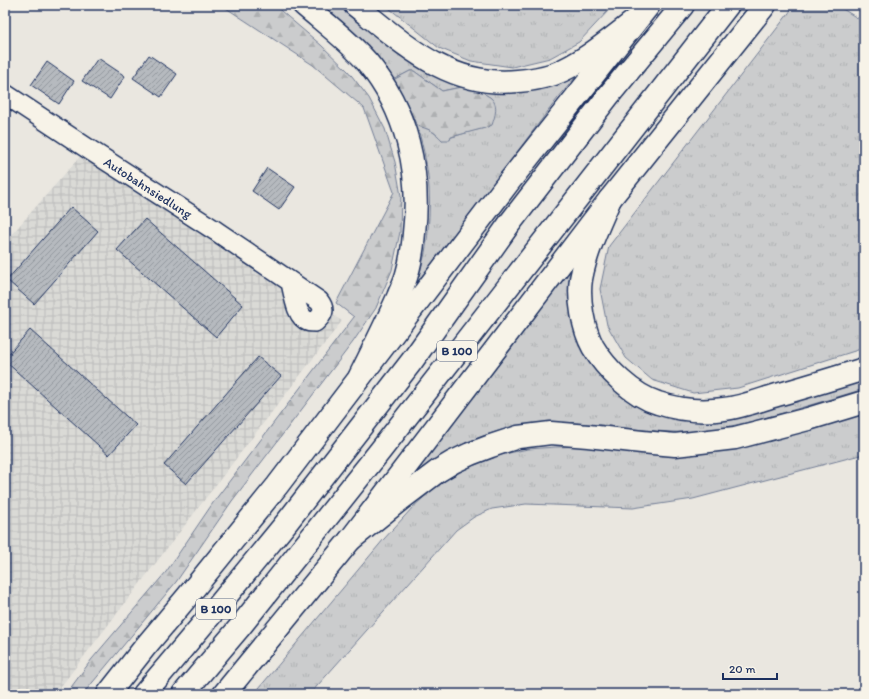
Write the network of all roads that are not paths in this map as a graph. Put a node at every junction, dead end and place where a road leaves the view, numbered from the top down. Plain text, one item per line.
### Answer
1 (304, 5) edge
2 (355, 5) edge
3 (683, 5) edge
4 (728, 5) edge
5 (765, 5) edge
6 (643, 12) edge
7 (5, 94) edge
8 (610, 199) junction
9 (291, 283) dead end
10 (864, 369) edge
11 (360, 376) junction
12 (864, 402) edge
13 (350, 540) junction
14 (108, 694) edge
15 (144, 694) edge
16 (183, 694) edge
17 (224, 694) edge

1 - 11 highway
2 - 6 highway
3 - 15 highway, B 100
4 - 16 highway, B 100
5 - 8 highway
6 - 11 highway
7 - 9 street, Autobahnsiedlung
8 - 10 highway
8 - 13 highway
11 - 14 highway
12 - 13 highway
13 - 17 highway

